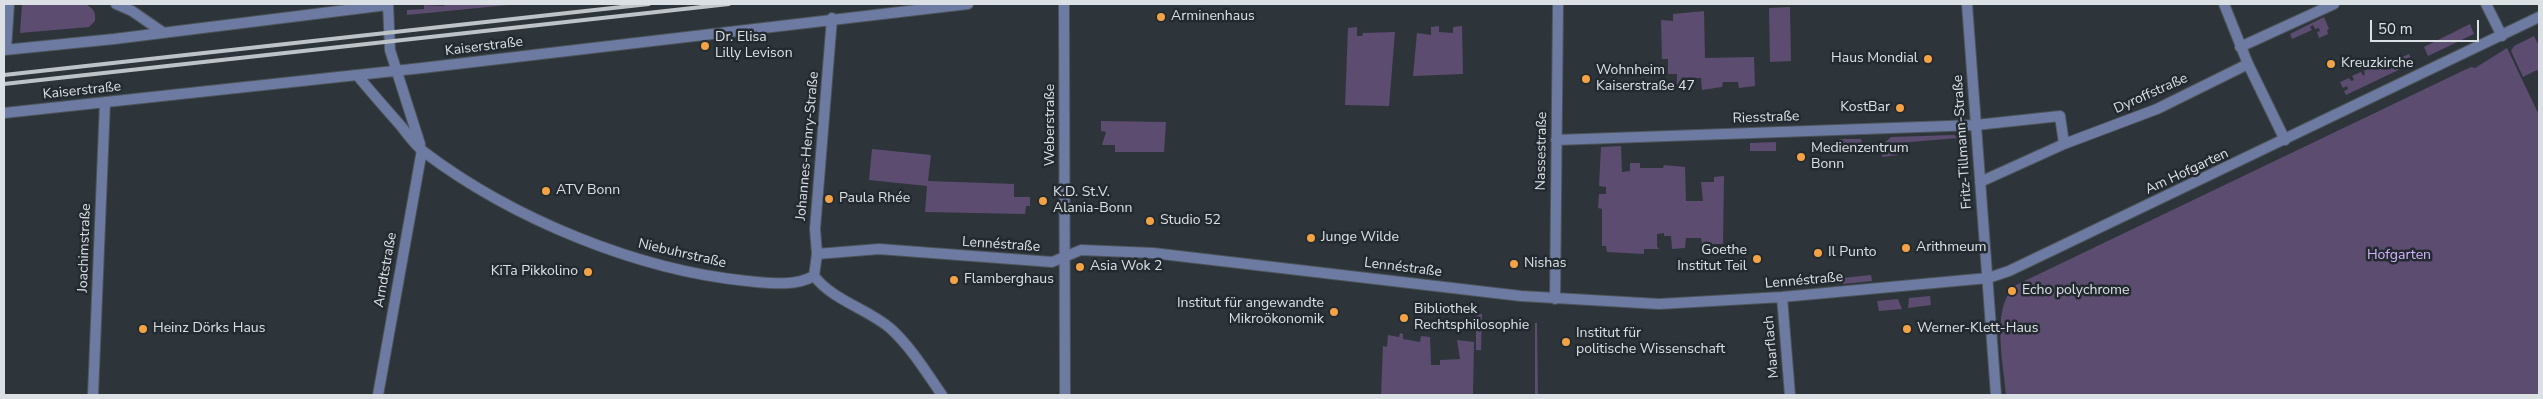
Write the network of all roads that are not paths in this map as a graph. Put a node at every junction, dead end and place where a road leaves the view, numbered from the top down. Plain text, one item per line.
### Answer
1 (8, 4) edge
2 (116, 4) edge
3 (388, 4) edge
4 (968, 4) edge
5 (1064, 4) edge
6 (1558, 4) edge
7 (1967, 4) edge
8 (2224, 4) edge
9 (2334, 4) edge
10 (2486, 4) edge
11 (2539, 17) edge
12 (832, 18) junction
13 (161, 31) junction
14 (2502, 36) junction
15 (2240, 47) junction
16 (5, 50) edge
17 (2248, 64) junction
18 (396, 71) junction
19 (356, 75) junction
20 (104, 102) junction
21 (4, 113) edge
22 (1976, 126) junction
23 (1556, 140) junction
24 (2285, 140) junction
25 (2064, 144) junction
26 (422, 150) junction
27 (1980, 182) junction
28 (818, 254) junction
29 (1066, 256) junction
30 (814, 276) junction
31 (1988, 278) junction
32 (1782, 297) junction
33 (1555, 299) junction
34 (93, 395) edge
35 (378, 395) edge
36 (942, 395) edge
37 (1065, 395) edge
38 (1790, 395) edge
39 (1996, 395) edge

1 - 16 street
2 - 13 street
3 - 13 street
3 - 18 street
4 - 12 street, Kaiserstraße
5 - 29 street, Weberstraße
6 - 23 street, Nassestraße
7 - 22 street, Fritz-Tillmann-Straße
8 - 15 street
9 - 15 street
10 - 14 street
11 - 14 street, Am Hofgarten
12 - 18 street, Kaiserstraße
12 - 28 street, Johannes-Henry-Straße
13 - 16 street
14 - 24 street, Am Hofgarten
15 - 17 street
17 - 24 street
17 - 25 street, Dyroffstraße
18 - 19 street, Kaiserstraße
18 - 26 street
19 - 20 street, Kaiserstraße
19 - 26 street, Niebuhrstraße
20 - 21 street, Kaiserstraße
20 - 34 street, Joachimstraße
22 - 23 street, Riesstraße
22 - 25 street
22 - 27 street, Fritz-Tillmann-Straße
23 - 33 street, Nassestraße
24 - 31 street, Am Hofgarten
25 - 27 street, Dyroffstraße
26 - 30 street, Niebuhrstraße
26 - 35 street, Arndtstraße
27 - 31 street, Fritz-Tillmann-Straße
28 - 29 street, Lennéstraße
28 - 30 street, Johannes-Henry-Straße
29 - 33 street, Lennéstraße
29 - 37 street, Weberstraße
30 - 36 street
31 - 32 street, Lennéstraße
31 - 39 street
32 - 33 street, Lennéstraße
32 - 38 street, Maarflach

